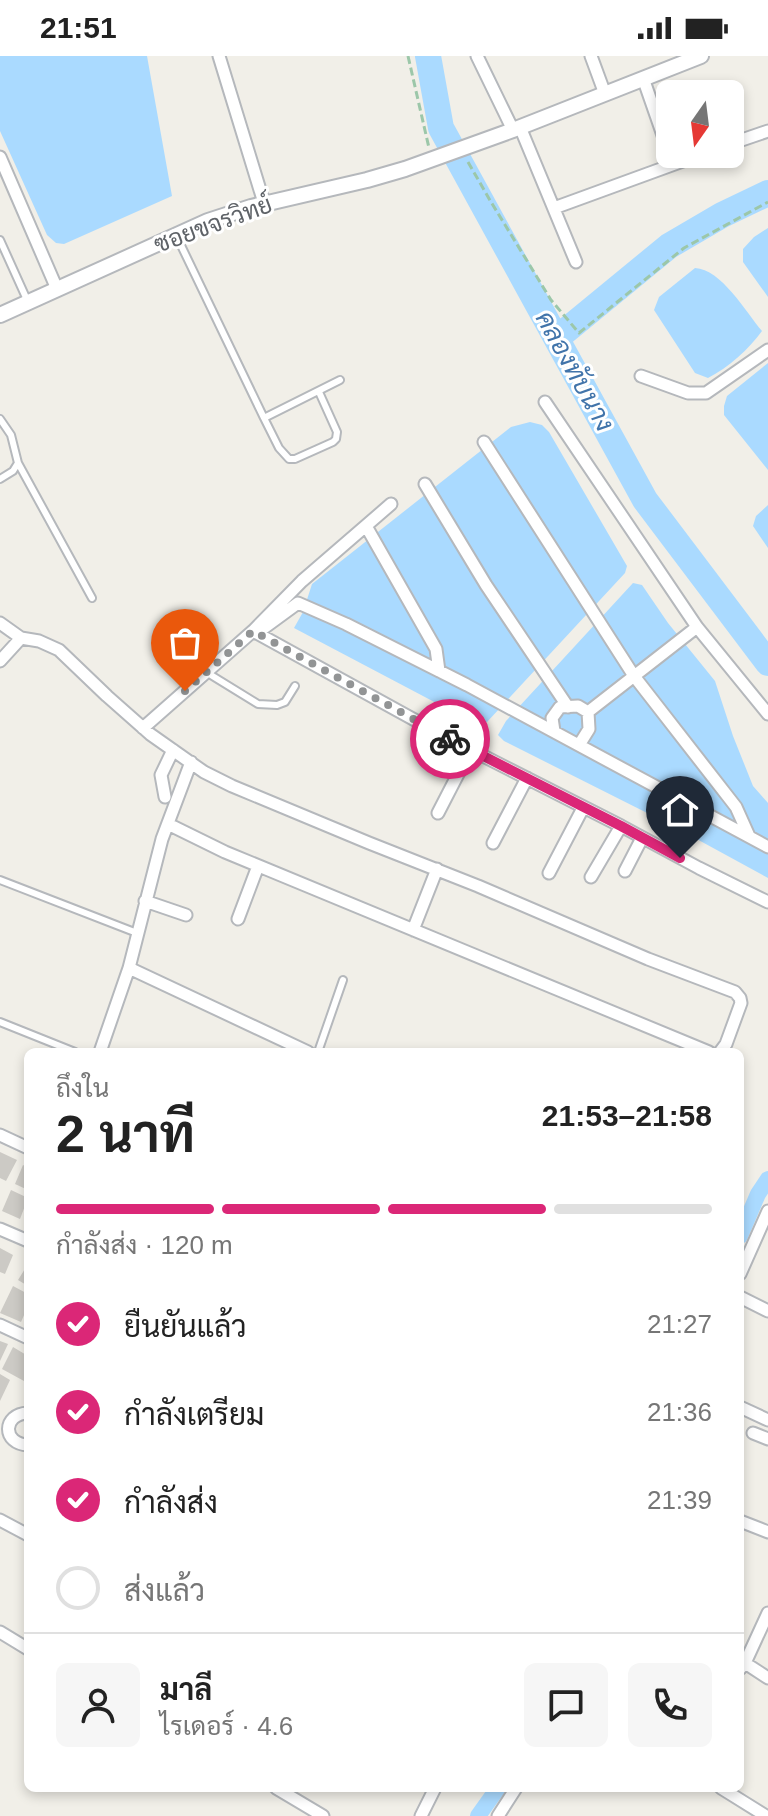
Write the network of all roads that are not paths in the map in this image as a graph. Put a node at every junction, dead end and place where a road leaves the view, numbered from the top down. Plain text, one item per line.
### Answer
1 (219, 56) edge
2 (477, 56) edge
3 (591, 56) edge
4 (696, 57) edge
5 (643, 78) junction
6 (605, 94) junction
7 (656, 115) edge
8 (517, 128) junction
9 (768, 131) edge
10 (744, 139) edge
11 (0, 157) edge
12 (662, 168) edge
13 (264, 203) junction
14 (554, 208) junction
15 (175, 234) junction
16 (0, 240) edge
17 (576, 262) dead end
18 (57, 289) junction
19 (28, 302) junction
20 (0, 315) edge
21 (768, 350) edge
22 (641, 376) dead end
23 (340, 380) dead end
24 (319, 392) junction
25 (545, 402) dead end
26 (264, 418) junction
27 (0, 419) edge
28 (484, 442) dead end
29 (18, 463) junction
30 (0, 479) edge
31 (425, 484) dead end
32 (391, 504) dead end
33 (366, 526) junction
34 (92, 598) dead end
35 (0, 623) edge
36 (697, 627) junction
37 (255, 632) junction
38 (21, 638) junction
39 (0, 661) edge
40 (439, 671) junction
41 (206, 672) junction
42 (634, 676) junction
43 (295, 686) dead end
44 (568, 707) junction
45 (588, 712) junction
46 (768, 714) edge
47 (143, 728) junction
48 (554, 731) junction
49 (579, 745) junction
50 (471, 749) junction
51 (173, 750) junction
52 (191, 762) junction
53 (527, 778) junction
54 (165, 797) dead end
55 (583, 808) junction
56 (438, 813) dead end
57 (168, 824) junction
58 (621, 826) junction
59 (749, 837) junction
60 (642, 838) junction
61 (493, 843) dead end
62 (768, 847) edge
63 (258, 866) junction
64 (437, 869) junction
65 (625, 871) dead end
66 (549, 873) dead end
67 (591, 877) dead end
68 (0, 880) edge
69 (145, 901) junction
70 (768, 902) edge
71 (186, 915) dead end
72 (238, 919) dead end
73 (413, 930) junction
74 (137, 933) junction
75 (129, 968) junction
76 (343, 980) dead end
77 (0, 1022) edge
78 (65, 1048) edge
79 (101, 1048) edge
80 (288, 1048) edge
81 (319, 1048) edge
82 (699, 1048) edge
83 (725, 1048) edge
84 (0, 1135) edge
85 (24, 1146) edge
86 (768, 1211) edge
87 (0, 1229) edge
88 (24, 1239) edge
89 (744, 1265) edge
90 (744, 1299) edge
91 (768, 1311) edge
92 (0, 1325) edge
93 (24, 1336) edge
94 (744, 1409) edge
95 (24, 1413) edge
96 (768, 1420) edge
97 (4, 1425) edge
98 (753, 1433) dead end
99 (768, 1439) edge
100 (24, 1445) edge
101 (0, 1520) edge
102 (744, 1523) edge
103 (768, 1532) edge
104 (24, 1533) edge
105 (768, 1613) edge
106 (0, 1632) edge
107 (24, 1647) edge
108 (744, 1662) edge
109 (744, 1667) edge
110 (768, 1678) edge
111 (283, 1792) edge
112 (433, 1792) edge
113 (513, 1792) edge
114 (727, 1792) edge
115 (323, 1816) edge
116 (421, 1816) edge
117 (498, 1816) edge
118 (766, 1816) edge

1 - 13 street
2 - 8 street
3 - 6 street
4 - 5 street
5 - 6 street
5 - 7 street
6 - 8 street
8 - 13 street, ซอยขจรวิทย์
8 - 14 street
9 - 10 street
11 - 18 street
12 - 14 street
13 - 15 street, ซอยขจรวิทย์
14 - 17 street
15 - 18 street, ซอยขจรวิทย์
15 - 26 lane
16 - 19 lane
18 - 19 street, ซอยขจรวิทย์
19 - 20 street, ซอยขจรวิทย์
21 - 22 street
23 - 24 lane
24 - 26 lane
24 - 26 lane
25 - 36 street
27 - 29 lane
28 - 42 street
29 - 30 lane
29 - 34 lane
31 - 44 street
32 - 33 street
33 - 37 street
33 - 40 street
35 - 38 street
36 - 42 street
36 - 46 street
37 - 40 street
37 - 41 street
37 - 50 street
38 - 39 street
38 - 47 street
40 - 48 street
41 - 43 lane
41 - 47 street
42 - 45 street
42 - 59 street
44 - 45 street
44 - 48 street
45 - 49 street
47 - 51 street
48 - 49 street
49 - 59 street
50 - 53 street
50 - 56 street
51 - 52 street
51 - 54 street
52 - 57 street
52 - 64 street
53 - 55 street
53 - 61 street
55 - 58 street
55 - 66 street
57 - 63 street
57 - 69 street
58 - 60 street
58 - 67 street
59 - 62 street
60 - 65 street
60 - 70 street
63 - 72 street
63 - 73 street
64 - 73 street
64 - 83 street
68 - 74 lane
69 - 71 street
69 - 74 street
73 - 82 street
74 - 75 street
75 - 79 street
75 - 80 street
76 - 81 lane
77 - 78 lane
84 - 85 street
86 - 89 street
87 - 88 street
90 - 91 street
92 - 93 street
94 - 96 street
95 - 97 street
97 - 100 street
98 - 99 street
101 - 104 street
102 - 103 street
105 - 108 street
106 - 107 street
109 - 110 street
111 - 115 street
112 - 116 street
113 - 117 street
114 - 118 street

